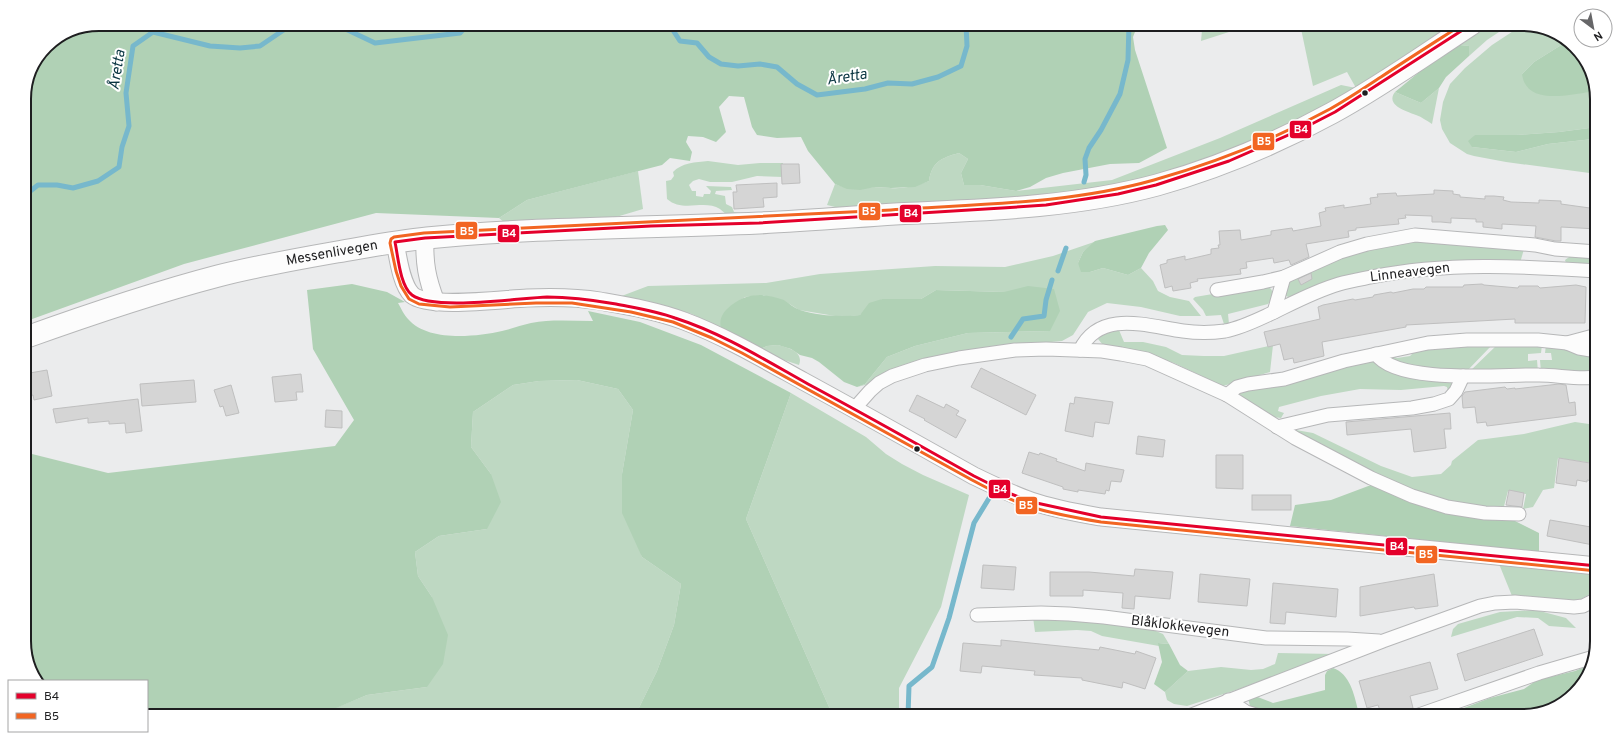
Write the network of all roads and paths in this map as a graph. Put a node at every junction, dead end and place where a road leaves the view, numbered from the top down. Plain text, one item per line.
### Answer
1 (1461, 31) edge
2 (425, 238) junction
3 (395, 242) junction
4 (1555, 249) junction
5 (1590, 252) edge
6 (1552, 268) junction
7 (1590, 271) edge
8 (1284, 277) junction
9 (1217, 290) dead end
10 (436, 302) junction
11 (1274, 312) junction
12 (31, 336) edge
13 (1590, 336) edge
14 (1567, 343) junction
15 (1080, 350) junction
16 (1590, 350) edge
17 (1376, 354) junction
18 (1463, 376) junction
19 (1590, 377) edge
20 (1227, 395) junction
21 (854, 409) junction
22 (1277, 426) junction
23 (1519, 514) dead end
24 (1590, 565) edge
25 (1590, 602) edge
26 (977, 615) dead end
27 (1383, 641) junction
28 (1587, 659) edge
29 (1228, 700) junction
30 (1206, 709) edge
31 (1242, 709) edge
32 (1436, 709) edge

1 - 2 main road, Messenlivegen
2 - 3 main road, Messenlivegen
2 - 10 street
3 - 10 street
3 - 12 main road, Messenlivegen
4 - 5 street
4 - 6 street
4 - 8 street
6 - 7 street, Linneavegen
6 - 11 street, Linneavegen
8 - 9 street
8 - 11 street
10 - 21 street
11 - 15 street, Linneavegen
13 - 14 street
14 - 16 street
14 - 17 street
15 - 20 street
15 - 21 street
17 - 18 street
17 - 20 street
18 - 19 street
18 - 22 street
20 - 22 street
21 - 24 street
22 - 23 street
25 - 27 street, Blåklokkevegen
26 - 27 street, Blåklokkevegen
27 - 29 street, Blåklokkevegen
28 - 32 street
29 - 30 street, Blåklokkevegen
29 - 31 street

